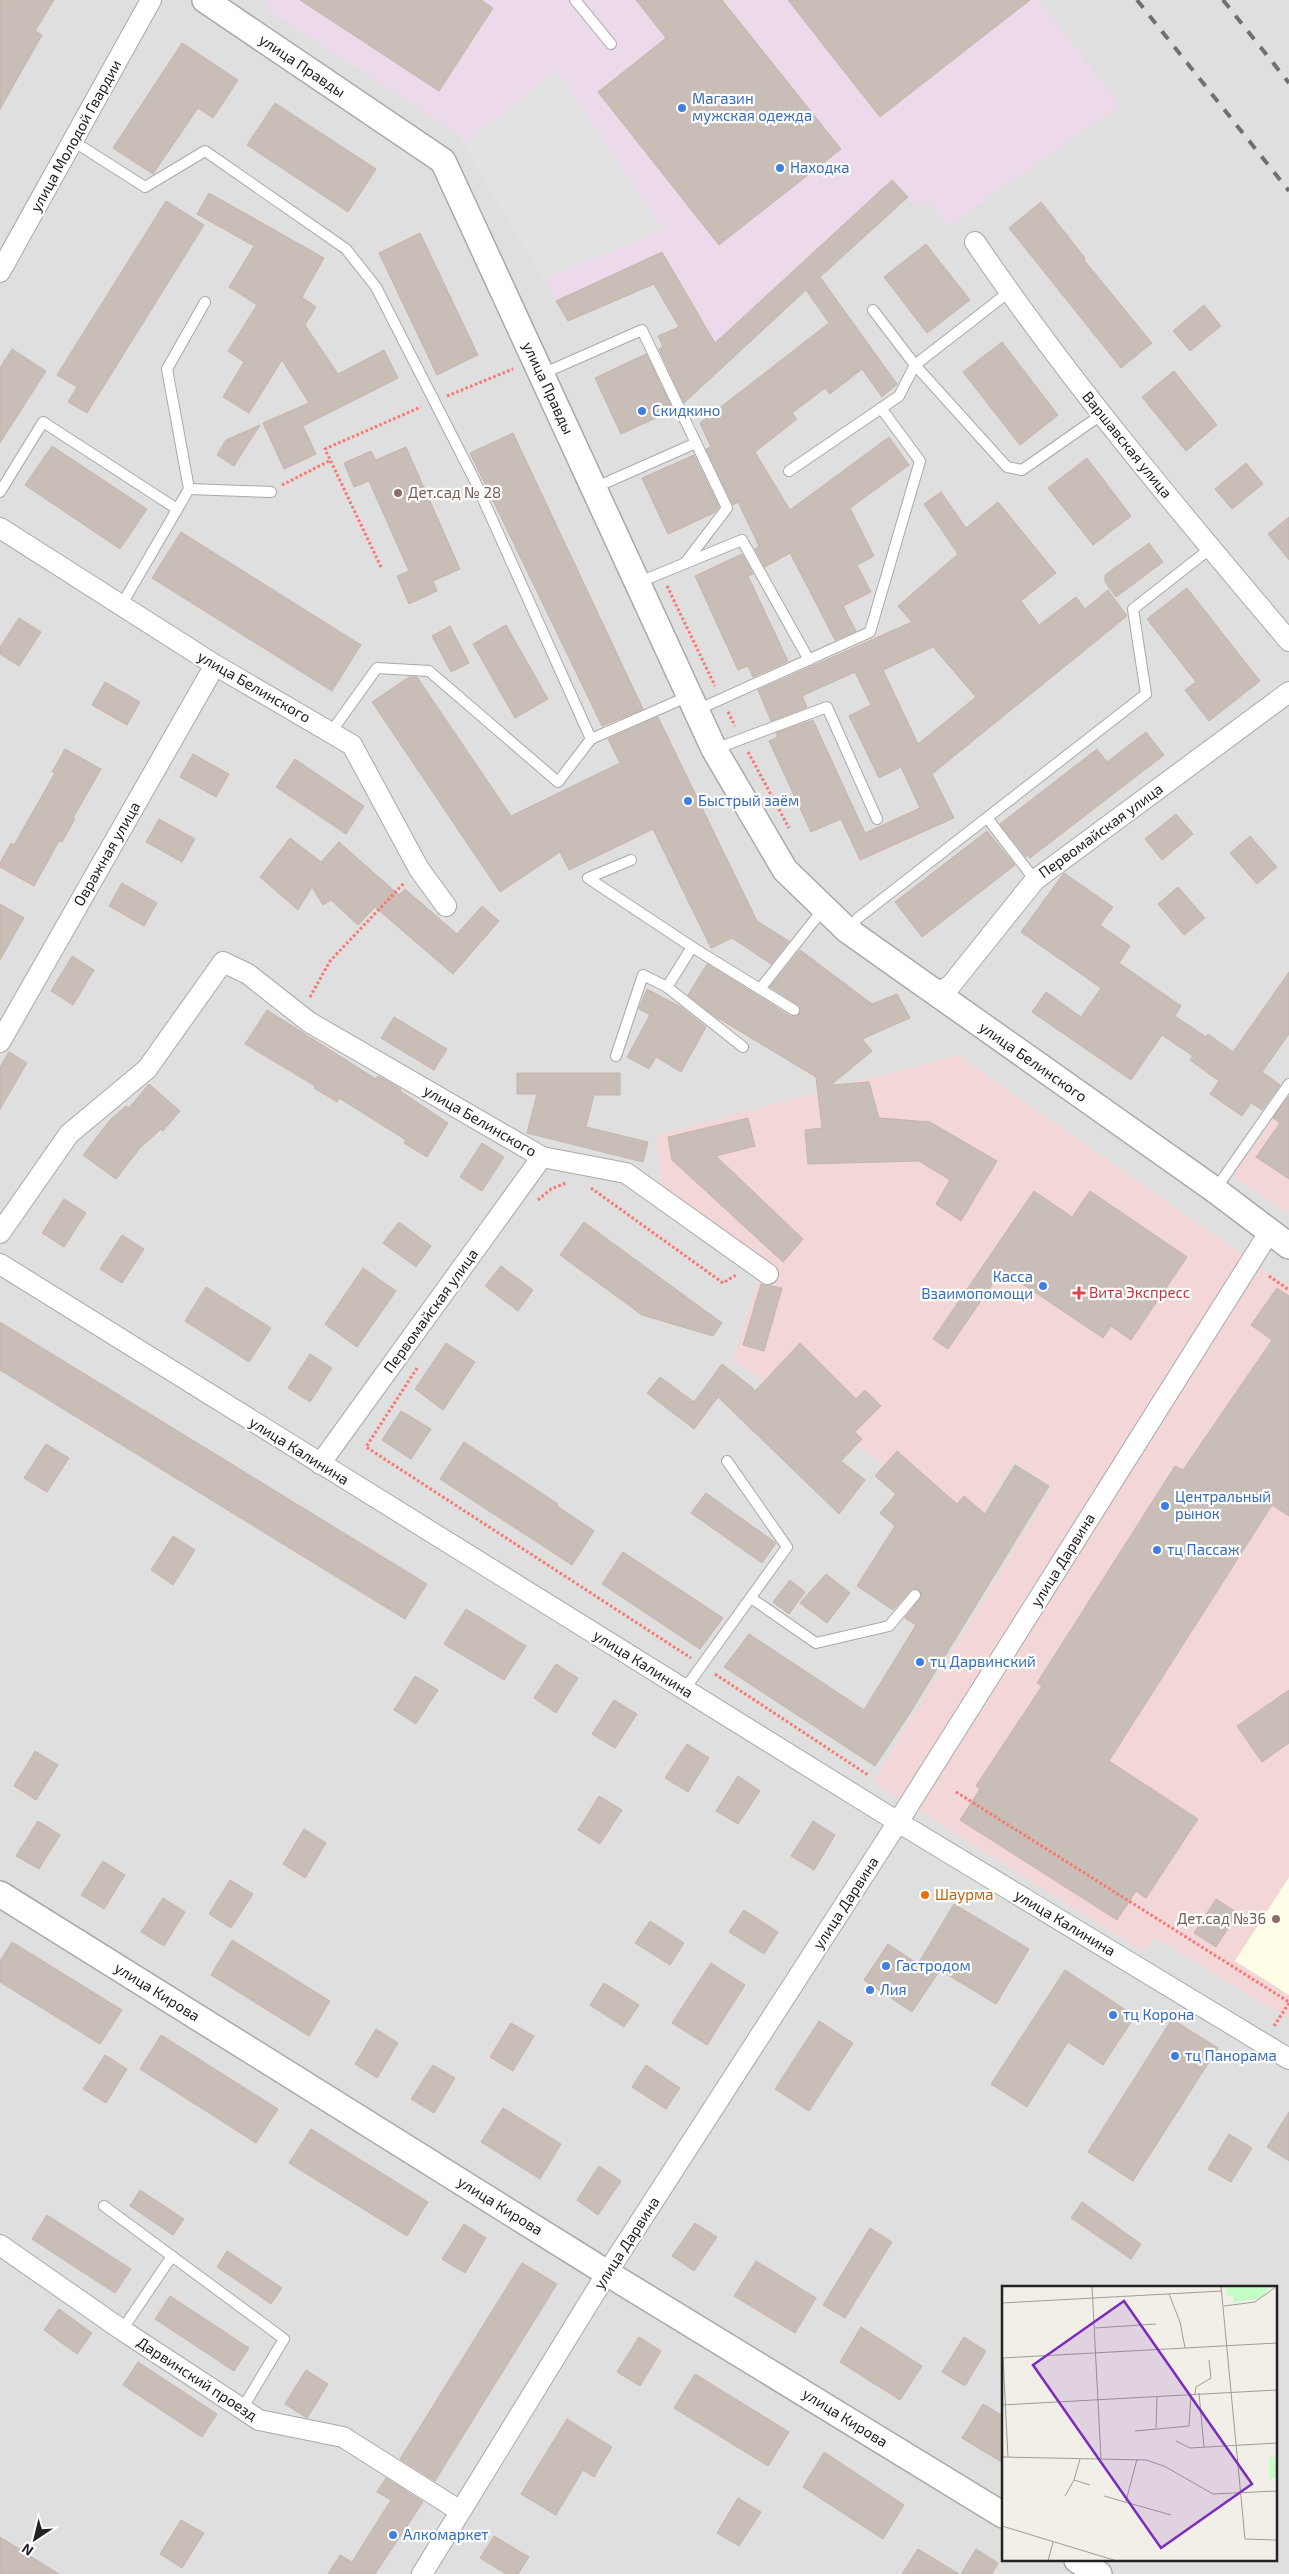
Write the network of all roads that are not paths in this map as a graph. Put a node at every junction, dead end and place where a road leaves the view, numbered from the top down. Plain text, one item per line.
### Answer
1 (151, 0) edge
2 (205, 0) edge
3 (575, 0) edge
4 (611, 44) dead end
5 (73, 141) junction
6 (974, 242) dead end
7 (0, 272) edge
8 (1009, 292) junction
9 (206, 302) dead end
10 (874, 310) dead end
11 (914, 365) junction
12 (538, 367) junction
13 (882, 408) junction
14 (1101, 415) junction
15 (696, 442) junction
16 (790, 471) dead end
17 (594, 488) junction
18 (189, 489) junction
19 (0, 492) edge
20 (271, 492) road end
21 (177, 509) junction
22 (0, 528) edge
23 (1211, 548) junction
24 (685, 563) junction
25 (637, 583) junction
26 (122, 604) junction
27 (1289, 641) edge
28 (809, 660) junction
29 (215, 665) junction
30 (1289, 692) edge
31 (693, 703) junction
32 (331, 732) junction
33 (591, 739) junction
34 (714, 749) junction
35 (876, 819) dead end
36 (988, 819) junction
37 (631, 860) dead end
38 (785, 870) joint
39 (1034, 880) junction
40 (446, 906) dead end
41 (824, 908) junction
42 (847, 930) junction
43 (692, 947) junction
44 (667, 987) junction
45 (760, 989) junction
46 (936, 994) junction
47 (794, 1010) dead end
48 (0, 1042) edge
49 (743, 1047) dead end
50 (616, 1056) dead end
51 (1289, 1084) edge
52 (542, 1157) junction
53 (1215, 1190) junction
54 (0, 1233) edge
55 (1280, 1239) edge
56 (0, 1264) edge
57 (761, 1270) road end
58 (727, 1462) dead end
59 (320, 1464) junction
60 (916, 1595) dead end
61 (751, 1598) junction
62 (684, 1690) junction
63 (898, 1822) junction
64 (0, 1894) edge
65 (1289, 2059) edge
66 (104, 2206) dead end
67 (0, 2245) edge
68 (172, 2256) junction
69 (608, 2273) junction
70 (122, 2330) junction
71 (242, 2409) junction
72 (460, 2511) junction
73 (1002, 2514) edge
74 (1080, 2562) edge
75 (422, 2574) edge
76 (1099, 2574) edge

1 - 5 street, улица Молодой Гвардии
2 - 12 street, улица Правды
3 - 4 lane
5 - 7 street, улица Молодой Гвардии
5 - 33 lane
6 - 8 street, Варшавская улица
8 - 11 lane
8 - 14 street, Варшавская улица
9 - 18 lane
10 - 11 lane
11 - 13 lane
11 - 14 lane
12 - 15 lane
12 - 17 street, улица Правды
13 - 16 lane
13 - 28 lane
14 - 23 street, Варшавская улица
15 - 17 lane
15 - 24 lane
17 - 25 street, улица Правды
18 - 20 lane
18 - 21 lane
19 - 21 lane
21 - 26 lane
22 - 26 street, улица Белинского
23 - 27 street, Варшавская улица
23 - 36 lane
24 - 25 lane
24 - 28 lane
25 - 31 street, улица Правды
26 - 29 street, улица Белинского
28 - 31 lane
29 - 32 street, улица Белинского
29 - 48 street, Овражная улица
30 - 39 street, Первомайская улица
31 - 33 lane
31 - 34 street, улица Правды
32 - 33 lane
32 - 40 street, улица Белинского
34 - 35 lane
34 - 38 street, улица Правды
36 - 39 lane
36 - 42 lane
37 - 43 lane
38 - 41 street, улица Белинского
39 - 46 street, Первомайская улица
41 - 42 street, улица Белинского
41 - 45 lane
42 - 46 street, улица Белинского
43 - 44 lane
43 - 45 lane
44 - 49 lane
44 - 50 lane
45 - 47 lane
46 - 53 street, улица Белинского
51 - 53 lane
52 - 54 street, улица Белинского
52 - 57 street, улица Белинского
52 - 59 street, Первомайская улица
53 - 55 street, улица Белинского
55 - 63 street, улица Дарвина
56 - 59 street, улица Калинина
58 - 61 lane
59 - 62 street, улица Калинина
60 - 61 lane
61 - 62 lane
62 - 63 street, улица Калинина
63 - 65 street, улица Калинина
63 - 69 street, улица Дарвина
64 - 69 street, улица Кирова
66 - 68 lane
67 - 70 street, Дарвинский проезд
68 - 70 lane
68 - 71 lane
69 - 72 street, улица Дарвина
69 - 73 street, улица Кирова
70 - 71 street, Дарвинский проезд
71 - 72 street, Дарвинский проезд
72 - 75 street, улица Дарвина
74 - 76 street

